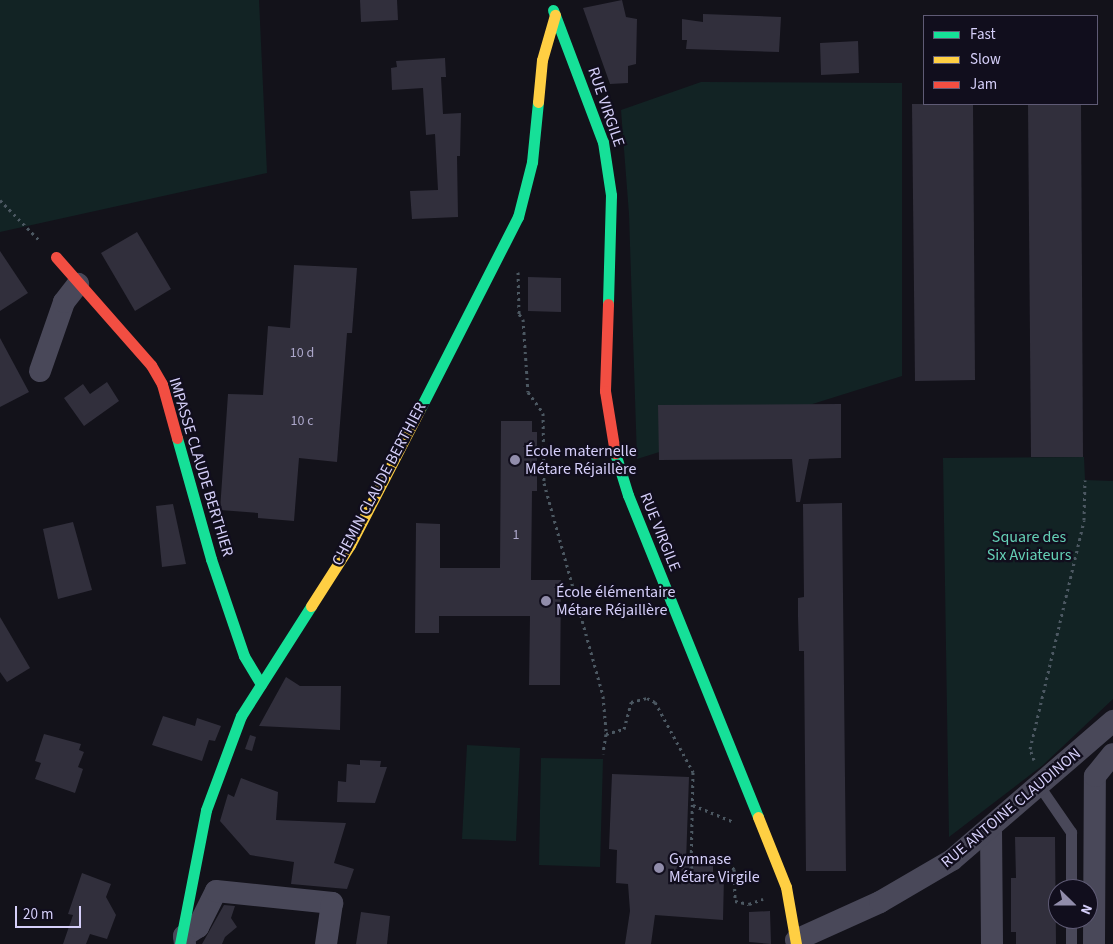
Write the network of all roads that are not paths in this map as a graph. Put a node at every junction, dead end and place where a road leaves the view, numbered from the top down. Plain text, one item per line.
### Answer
1 (551, 0) edge
2 (555, 15) junction
3 (56, 257) road end
4 (78, 284) junction
5 (40, 371) dead end
6 (261, 684) junction
7 (1113, 721) edge
8 (1113, 754) edge
9 (1041, 785) junction
10 (991, 828) junction
11 (1071, 879) edge
12 (1070, 929) edge
13 (183, 941) edge
14 (796, 942) edge
15 (326, 944) edge
16 (992, 944) edge
17 (1070, 944) edge
18 (1094, 944) edge

1 - 2 street, RUE VIRGILE
2 - 6 street, CHEMIN CLAUDE BERTHIER
2 - 14 street, RUE VIRGILE
3 - 4 street, IMPASSE CLAUDE BERTHIER
4 - 5 street
4 - 6 street, IMPASSE CLAUDE BERTHIER
6 - 13 street, CHEMIN CLAUDE BERTHIER
7 - 9 street, RUE ANTOINE CLAUDINON
8 - 18 street
9 - 10 street, RUE ANTOINE CLAUDINON
9 - 11 lane
10 - 14 street, RUE ANTOINE CLAUDINON
10 - 16 street
12 - 17 lane
13 - 15 street

